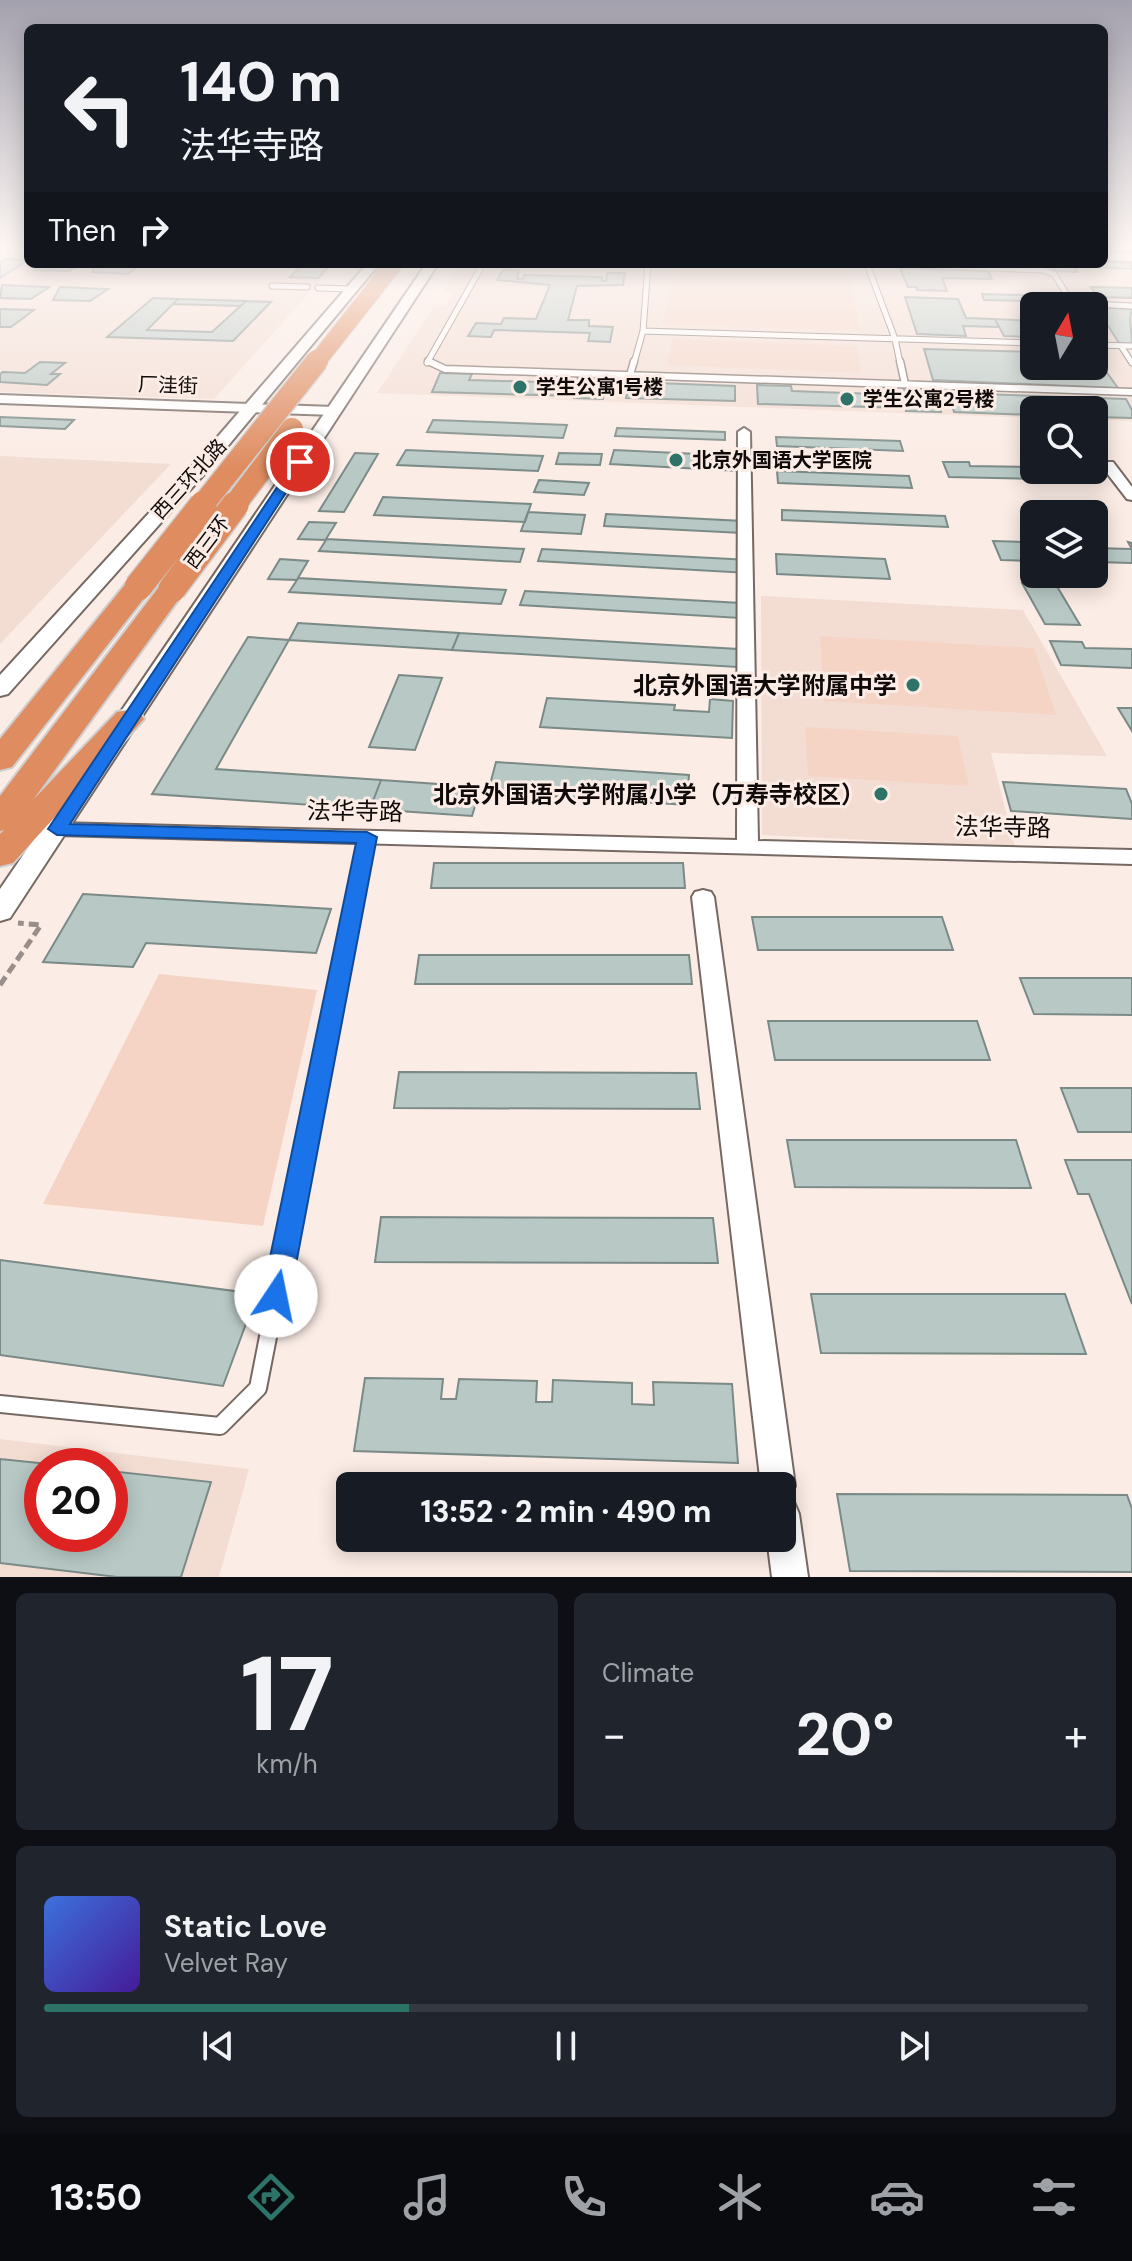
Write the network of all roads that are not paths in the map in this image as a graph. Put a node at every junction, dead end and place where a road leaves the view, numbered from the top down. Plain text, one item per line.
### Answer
1 (324, 322) edge
2 (348, 322) edge
3 (371, 322) edge
4 (394, 322) edge
5 (450, 322) edge
6 (644, 322) edge
7 (889, 322) edge
8 (643, 331) junction
9 (895, 339) junction
10 (1020, 343) edge
11 (1108, 345) edge
12 (1121, 346) junction
13 (1132, 346) edge
14 (1132, 363) edge
15 (630, 375) junction
16 (905, 384) junction
17 (1132, 392) edge
18 (0, 399) edge
19 (251, 408) junction
20 (334, 411) junction
21 (744, 432) dead end
22 (1108, 465) dead end
23 (1132, 496) edge
24 (0, 689) edge
25 (128, 719) junction
26 (0, 760) edge
27 (0, 820) edge
28 (57, 829) junction
29 (367, 837) junction
30 (748, 847) junction
31 (0, 855) edge
32 (1132, 857) edge
33 (703, 897) dead end
34 (7, 917) edge
35 (0, 1404) edge
36 (776, 1472) edge
37 (787, 1552) edge
38 (790, 1577) edge

1 - 19 street, 西三环北路
2 - 26 highway, 西三环, bridge
3 - 27 highway, 西三环, bridge
4 - 20 street
5 - 15 lane
6 - 8 lane
7 - 9 lane
8 - 9 lane
8 - 15 lane
9 - 10 lane
9 - 16 lane
11 - 12 lane
12 - 13 lane
12 - 14 lane
15 - 16 lane
16 - 17 lane
18 - 19 street, 厂洼街
19 - 20 street, 厂洼街
19 - 24 street, 西三环北路
20 - 25 street
21 - 30 street
22 - 23 street
25 - 28 street
25 - 31 highway
28 - 29 street, 法华寺路
28 - 34 street
29 - 30 street, 法华寺路
29 - 35 lane
30 - 32 street, 法华寺路
33 - 36 street
37 - 38 street

